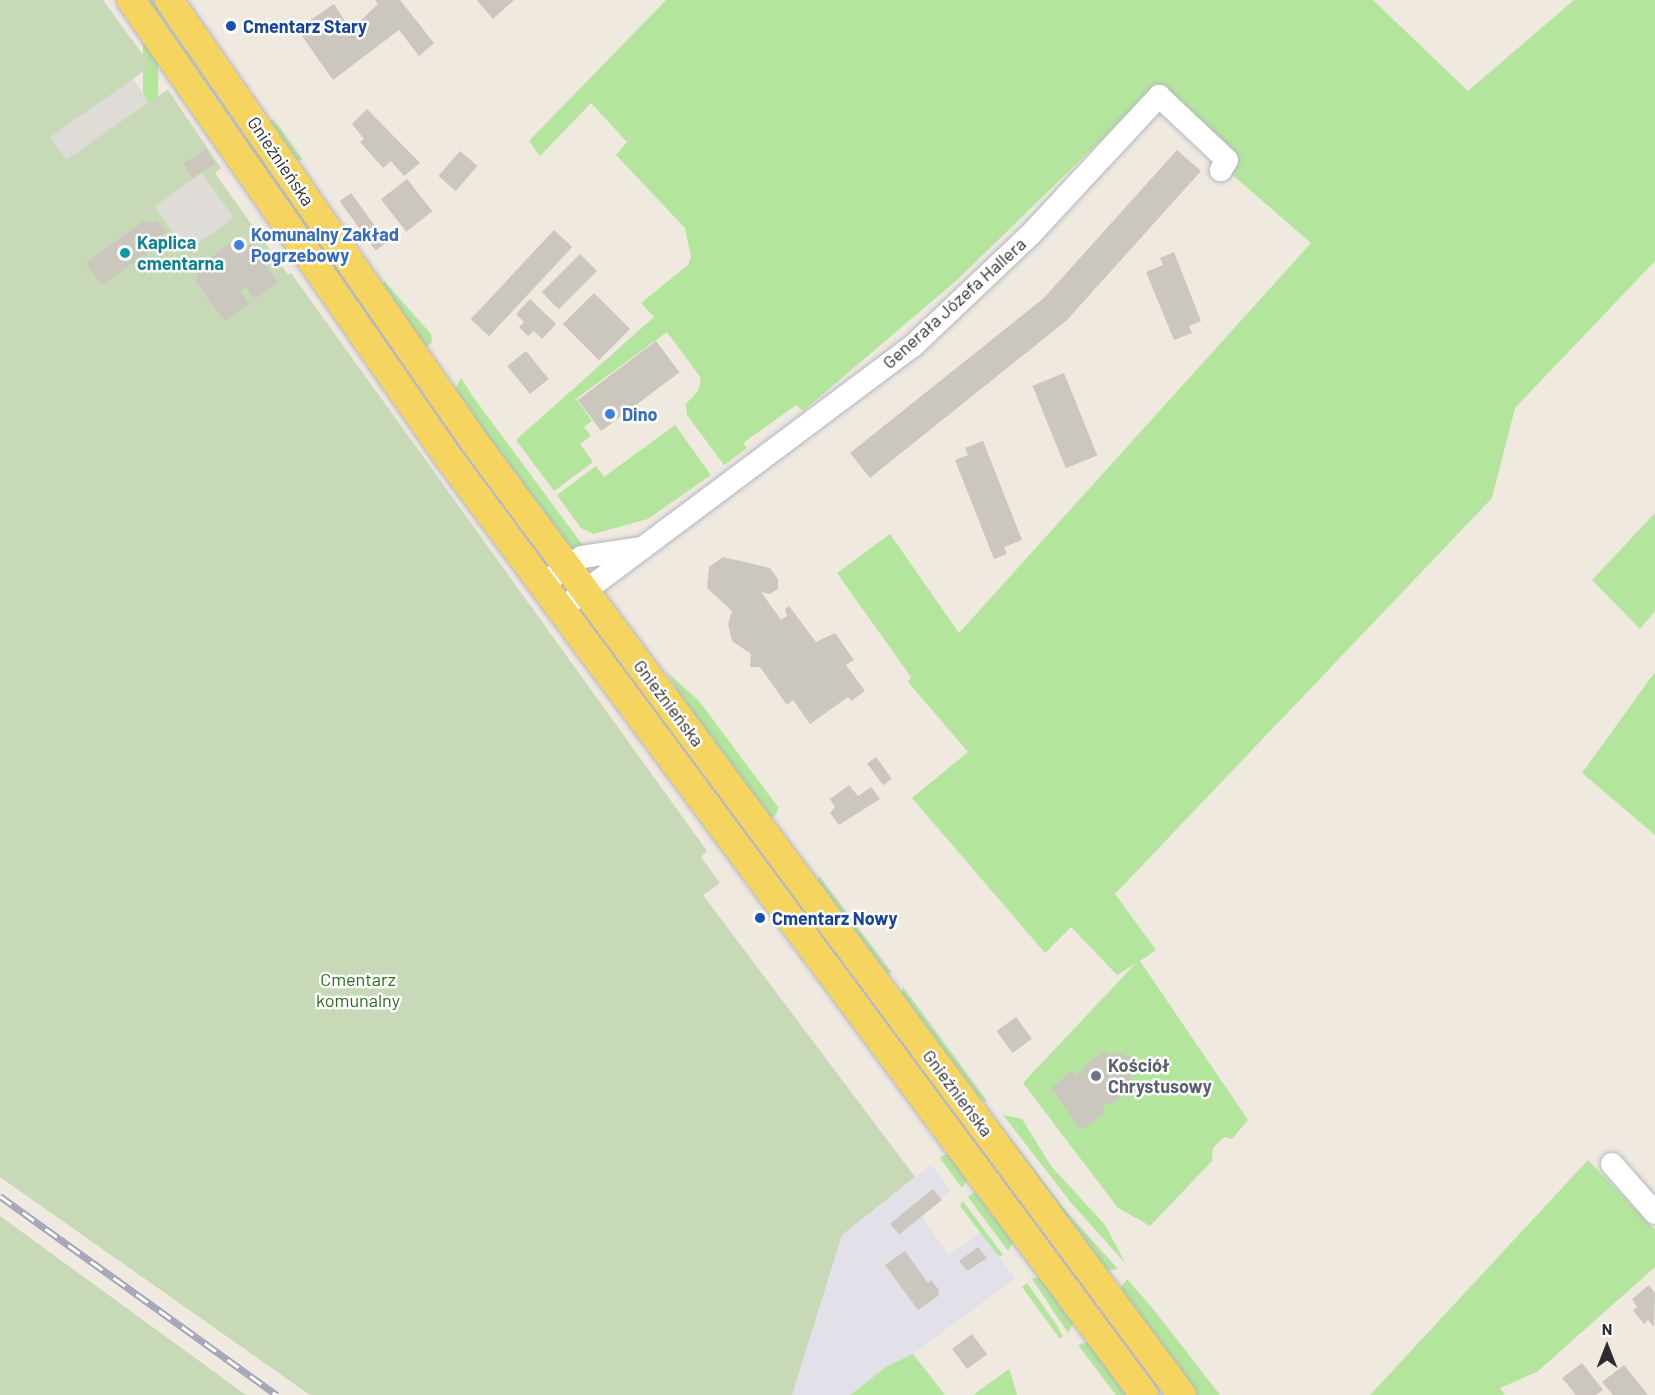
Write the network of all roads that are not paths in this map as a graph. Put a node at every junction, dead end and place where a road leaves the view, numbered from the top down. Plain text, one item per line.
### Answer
1 (131, 0) edge
2 (169, 0) edge
3 (1221, 170) dead end
4 (644, 548) junction
5 (567, 566) junction
6 (542, 584) junction
7 (585, 590) junction
8 (561, 609) junction
9 (1612, 1164) dead end
10 (1655, 1214) edge
11 (1144, 1395) edge
12 (1182, 1395) edge

1 - 6 main road, Gnieźnieńska
2 - 5 main road, Gnieźnieńska
3 - 4 street, Generała Józefa Hallera
4 - 5 street, Generała Józefa Hallera
4 - 7 street, Generała Józefa Hallera
5 - 6 street, Generała Józefa Hallera
5 - 7 main road, Gnieźnieńska
6 - 8 main road, Gnieźnieńska
7 - 8 street, Generała Józefa Hallera
7 - 12 main road, Gnieźnieńska
8 - 11 main road, Gnieźnieńska
9 - 10 street

